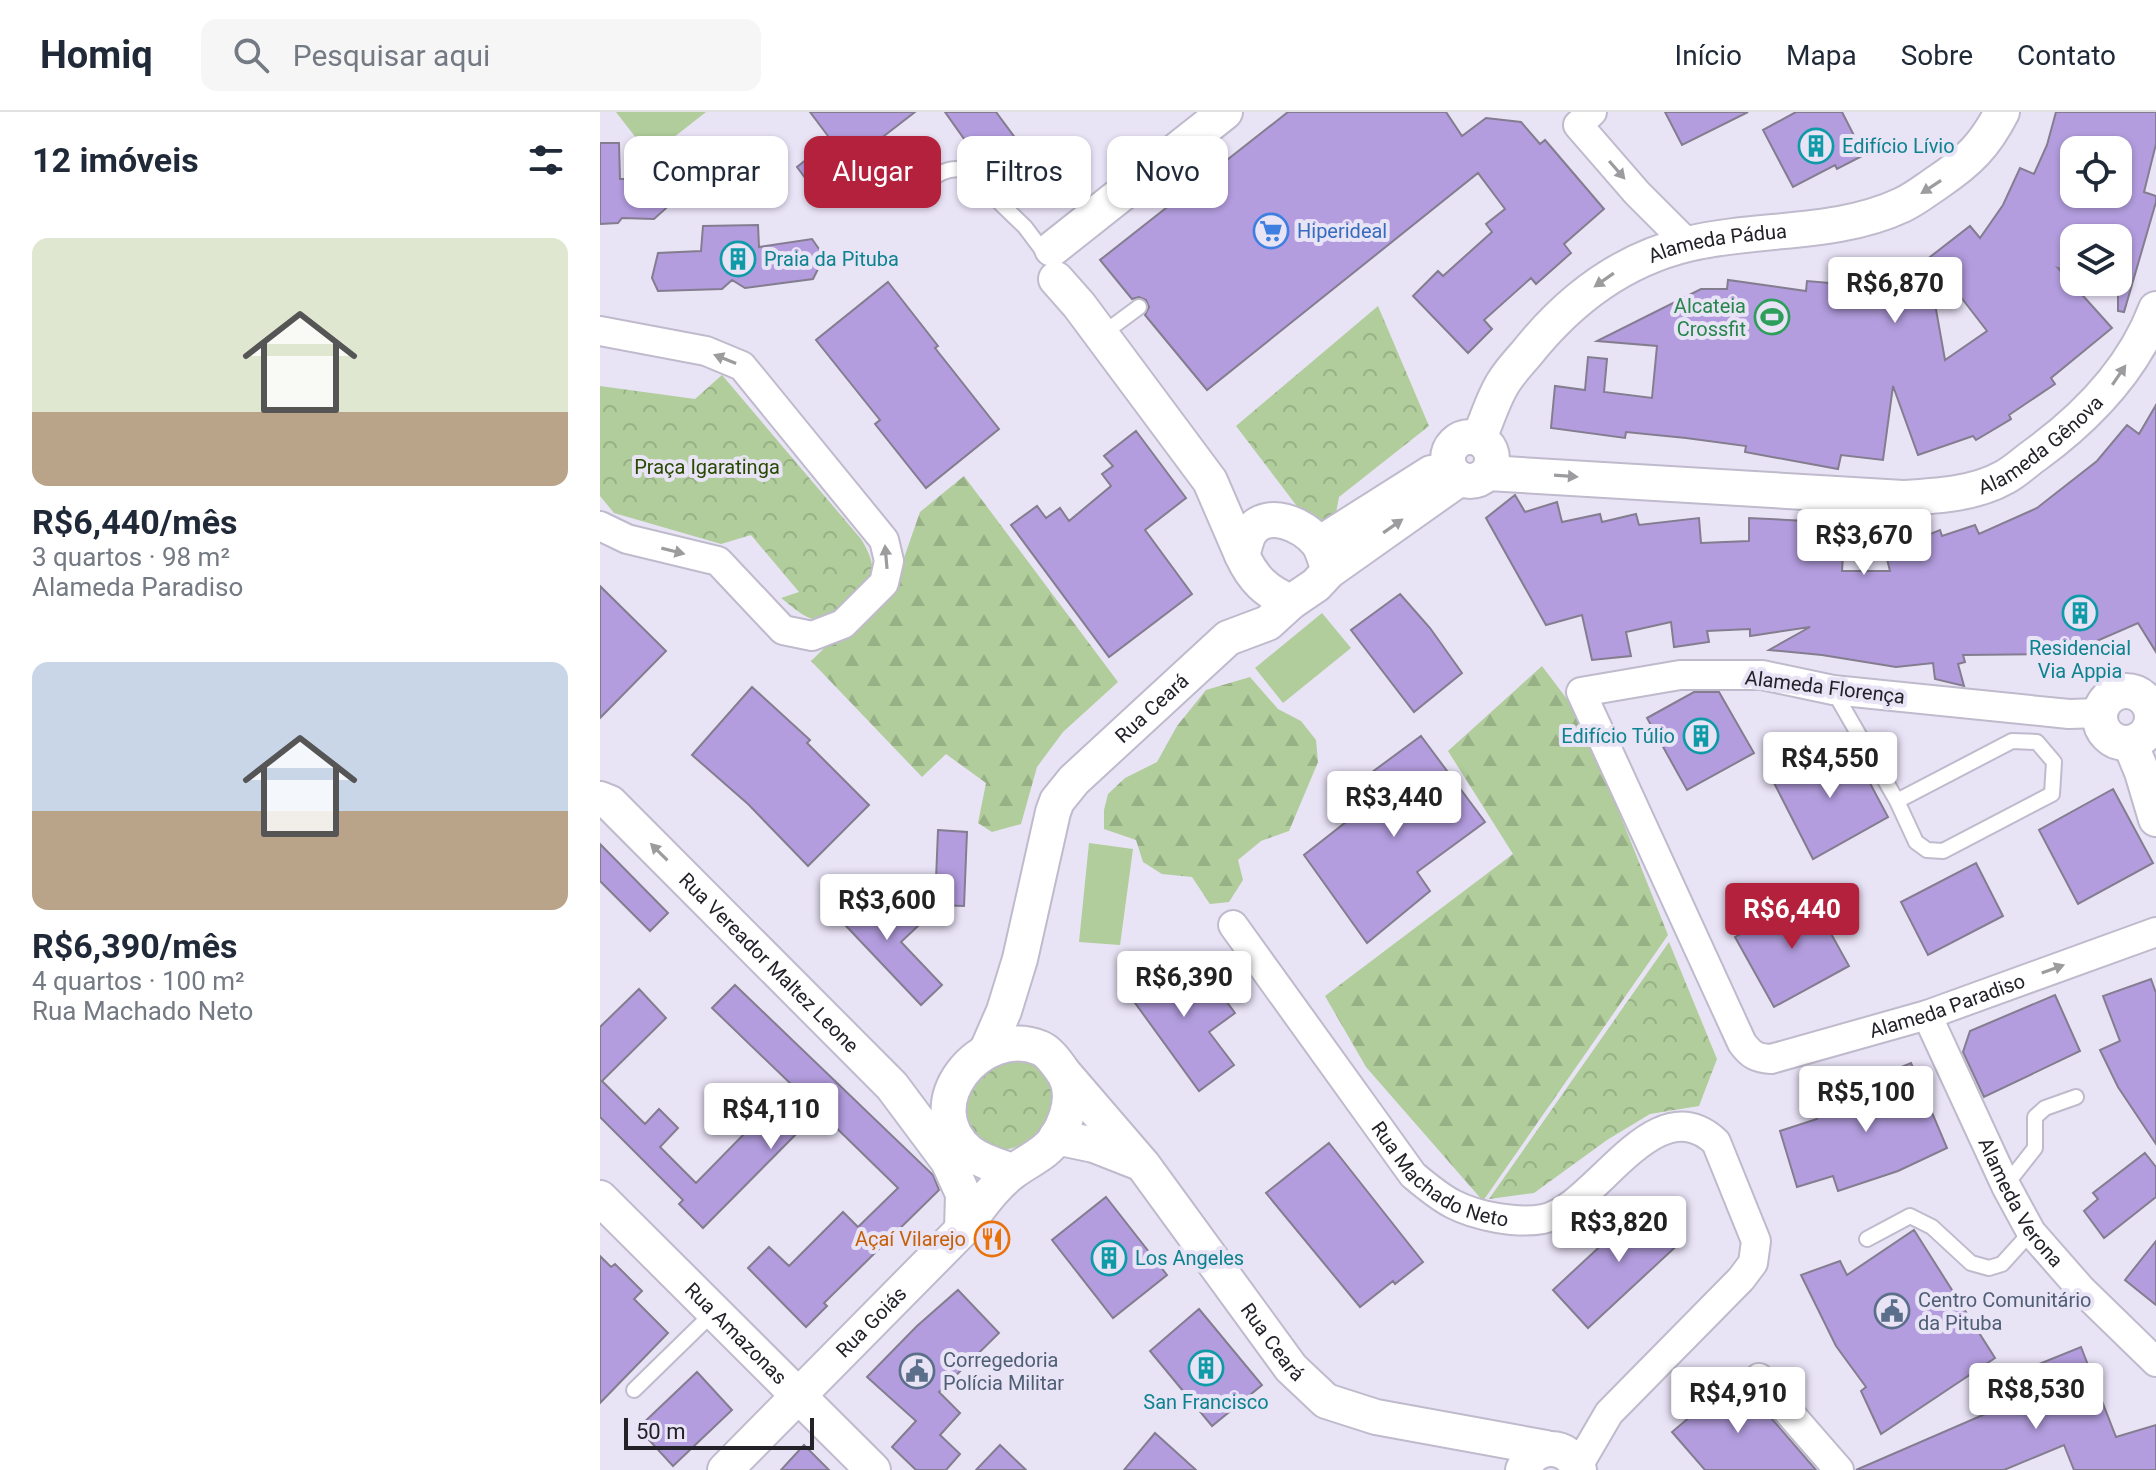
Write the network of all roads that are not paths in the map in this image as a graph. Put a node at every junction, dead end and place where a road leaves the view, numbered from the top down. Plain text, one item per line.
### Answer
1 (1225, 112) edge
2 (1592, 112) edge
3 (2002, 112) edge
4 (941, 173) edge
5 (1688, 244) junction
6 (1059, 256) junction
7 (1139, 307) dead end
8 (2156, 309) edge
9 (600, 331) edge
10 (1101, 335) junction
11 (1465, 471) junction
12 (1210, 481) junction
13 (1282, 519) junction
14 (600, 526) edge
15 (1324, 557) junction
16 (1247, 566) junction
17 (1291, 602) junction
18 (1228, 638) junction
19 (1833, 690) junction
20 (1581, 692) joint
21 (2151, 694) edge
22 (2090, 716) junction
23 (2137, 752) junction
24 (600, 799) edge
25 (1897, 801) junction
26 (2156, 819) edge
27 (1233, 925) dead end
28 (2156, 932) edge
29 (1020, 959) junction
30 (1927, 1015) junction
31 (1043, 1048) junction
32 (987, 1050) junction
33 (1070, 1080) junction
34 (892, 1086) junction
35 (952, 1086) junction
36 (2076, 1097) dead end
37 (1056, 1137) junction
38 (1143, 1165) junction
39 (1013, 1171) junction
40 (2006, 1186) junction
41 (600, 1198) edge
42 (962, 1230) junction
43 (2031, 1232) junction
44 (1867, 1239) dead end
45 (716, 1311) junction
46 (2156, 1362) edge
47 (1759, 1378) dead end
48 (634, 1390) dead end
49 (799, 1396) junction
50 (1609, 1413) junction
51 (1462, 1431) junction
52 (1535, 1459) edge
53 (865, 1465) edge
54 (1580, 1469) edge
55 (725, 1470) edge
56 (1502, 1470) edge
57 (1839, 1470) edge

1 - 6 street
2 -> 5 street
3 -> 5 street, Alameda Pádua
4 - 6 lane
5 -> 11 street, Alameda Pádua
6 - 10 street
7 - 10 lane
11 -> 8 street, Alameda Gênova
14 -> 9 street
10 - 12 street
11 - 15 street
12 - 13 street
12 - 16 street
13 - 15 street
13 - 16 street
15 - 17 street
16 - 17 street
16 - 18 street, Rua Ceará
17 - 18 street, Rua Ceará
18 - 29 street, Rua Ceará
19 - 20 street, Alameda Florença
19 - 22 street, Alameda Florença
19 - 25 lane
20 - 30 street, Alameda Paradiso
21 - 22 street
21 - 23 street
22 - 23 street
23 - 26 street
34 -> 24 street, Rua Vereador Maltez Leone
25 - 25 lane
27 - 50 street, Rua Machado Neto
30 -> 28 street, Alameda Paradiso
29 - 31 street, Rua Ceará
29 - 32 street, Rua Ceará
30 - 40 street, Alameda Verona
31 - 32 street
31 - 33 street
32 - 35 street
33 - 37 street
33 - 38 street, Rua Ceará
34 - 35 street
34 - 42 street, Rua Vereador Maltez Leone
35 - 39 street
36 - 40 lane
37 - 38 street
37 - 39 street
38 - 51 street, Rua Ceará
39 - 42 street, Rua Goiás
40 - 43 street, Alameda Verona
41 - 45 street, Rua Amazonas
42 - 49 street, Rua Goiás
43 - 44 lane
43 - 46 street, Alameda Verona
45 - 48 lane
45 - 49 street, Rua Amazonas
47 - 57 street
49 - 53 street, Rua Amazonas
49 - 55 street, Rua Goiás
50 - 52 street, Rua Machado Neto
50 - 54 street, Rua Machado Neto
51 - 52 street, Rua Ceará
51 - 56 street
52 - 54 street, Rua Ceará

